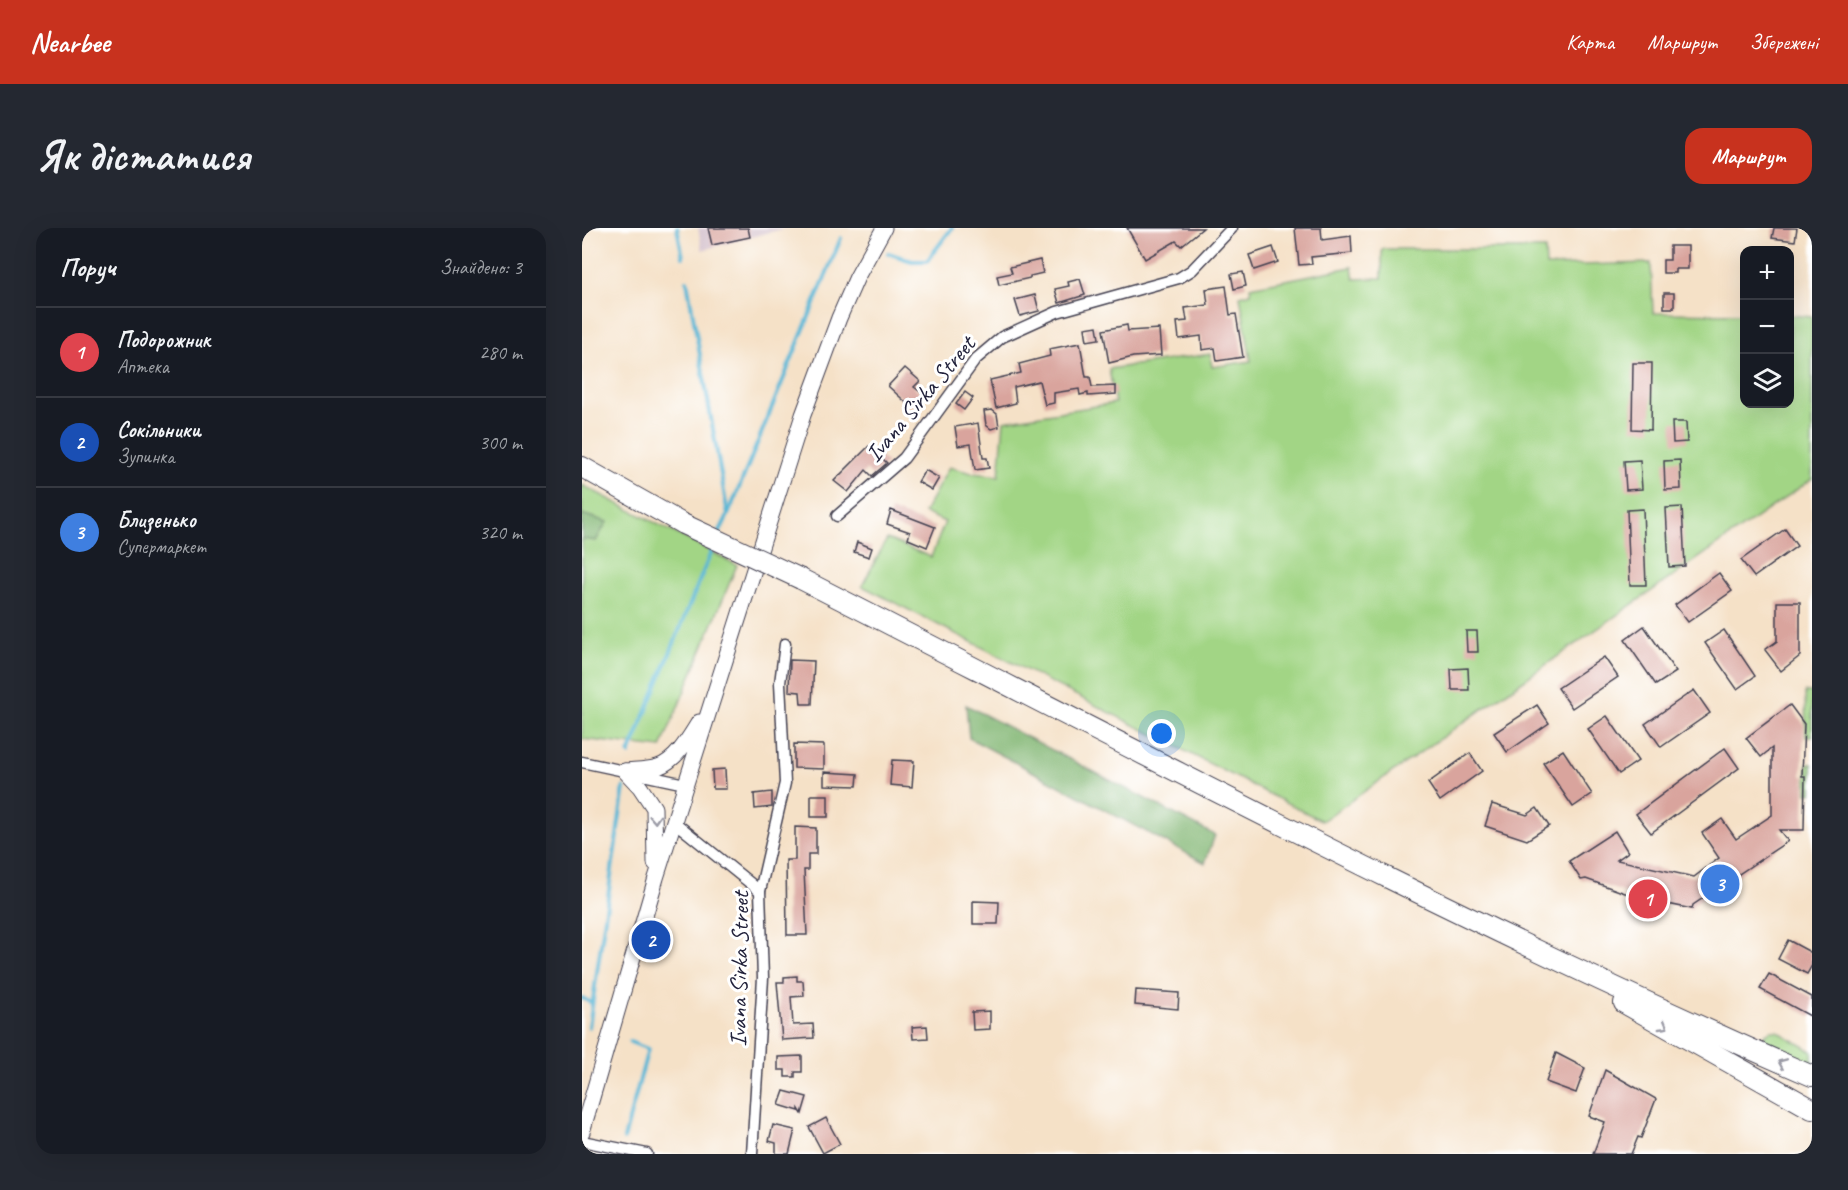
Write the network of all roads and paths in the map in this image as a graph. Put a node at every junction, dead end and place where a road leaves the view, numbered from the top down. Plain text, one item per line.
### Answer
1 (884, 228) edge
2 (1232, 228) edge
3 (582, 467) edge
4 (837, 516) dead end
5 (785, 644) dead end
6 (712, 702) junction
7 (582, 762) edge
8 (625, 771) junction
9 (685, 784) junction
10 (673, 821) junction
11 (656, 878) junction
12 (760, 891) junction
13 (1523, 944) junction
14 (1812, 1076) edge
15 (1812, 1110) edge
16 (582, 1131) edge
17 (582, 1141) edge
18 (647, 1154) edge
19 (752, 1154) edge

1 - 6 main road
2 - 4 street, Ivana Sirka Street
3 - 13 highway, bridge
5 - 12 street, Ivana Sirka Street
6 - 8 main road
6 - 9 main road
7 - 8 street
8 - 9 street
8 -> 11 main road
9 - 10 main road
10 - 11 main road
10 - 12 street
11 - 16 main road
12 - 19 street, Ivana Sirka Street
14 -> 13 highway
13 -> 15 highway
17 - 18 street

